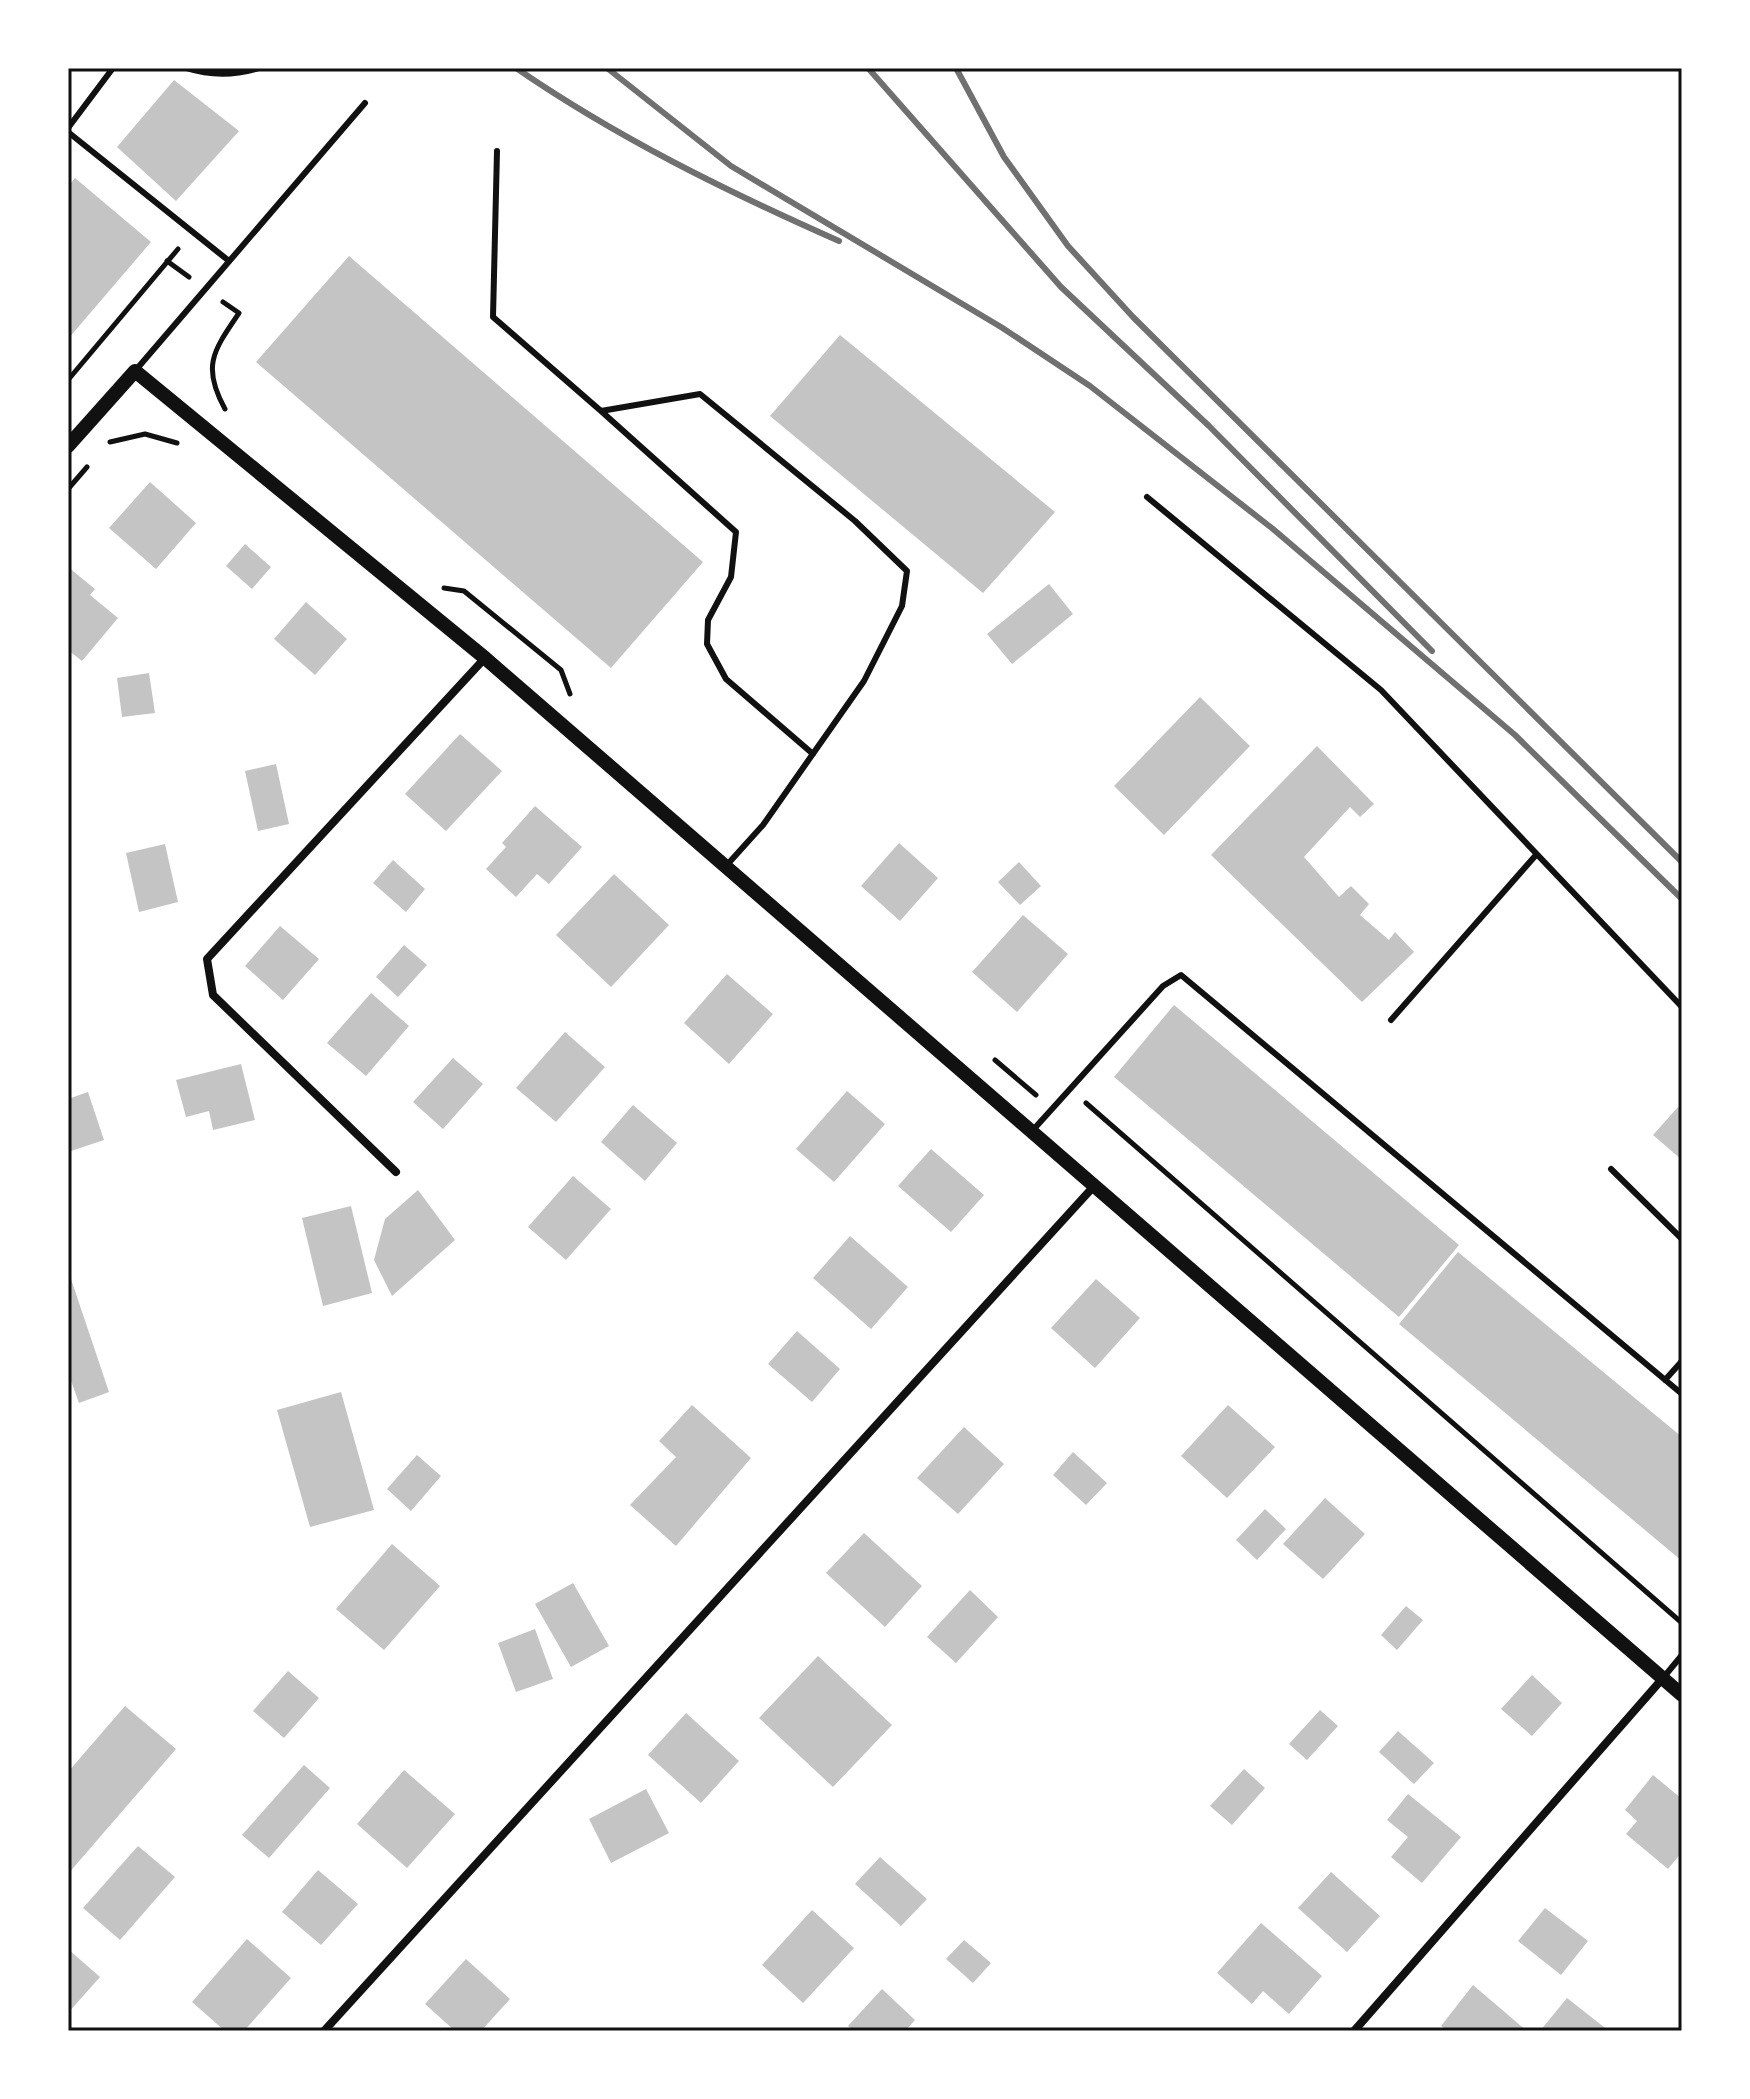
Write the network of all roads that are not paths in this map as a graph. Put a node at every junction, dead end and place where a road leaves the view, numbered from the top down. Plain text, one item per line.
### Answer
1 (113, 68) edge
2 (186, 68) edge
3 (259, 68) edge
4 (365, 103) dead end
5 (68, 130) edge
6 (497, 151) dead end
7 (229, 261) junction
8 (135, 371) junction
9 (601, 411) junction
10 (68, 446) edge
11 (1147, 497) dead end
12 (485, 658) junction
13 (813, 754) junction
14 (1536, 855) junction
15 (726, 866) junction
16 (1682, 1007) edge
17 (1391, 1020) dead end
18 (1032, 1130) junction
19 (1611, 1169) dead end
20 (396, 1172) dead end
21 (1095, 1185) junction
22 (1682, 1239) edge
23 (1682, 1361) edge
24 (1665, 1380) junction
25 (1682, 1394) edge
26 (1682, 1655) edge
27 (1663, 1678) junction
28 (1682, 1695) edge
29 (324, 2031) edge
30 (1354, 2031) edge

1 - 5 lane
2 - 3 lane
4 - 7 lane
5 - 7 lane
6 - 9 lane
7 - 8 lane
8 - 10 street
8 - 12 street
9 - 13 lane
9 - 13 lane
11 - 14 lane
12 - 15 street
12 - 20 street
13 - 15 lane
14 - 16 lane
14 - 17 lane
15 - 18 street
18 - 21 street
18 - 24 lane
19 - 22 lane
21 - 27 street
21 - 29 street
23 - 24 lane
24 - 25 lane
26 - 27 lane
27 - 28 street
27 - 30 street

